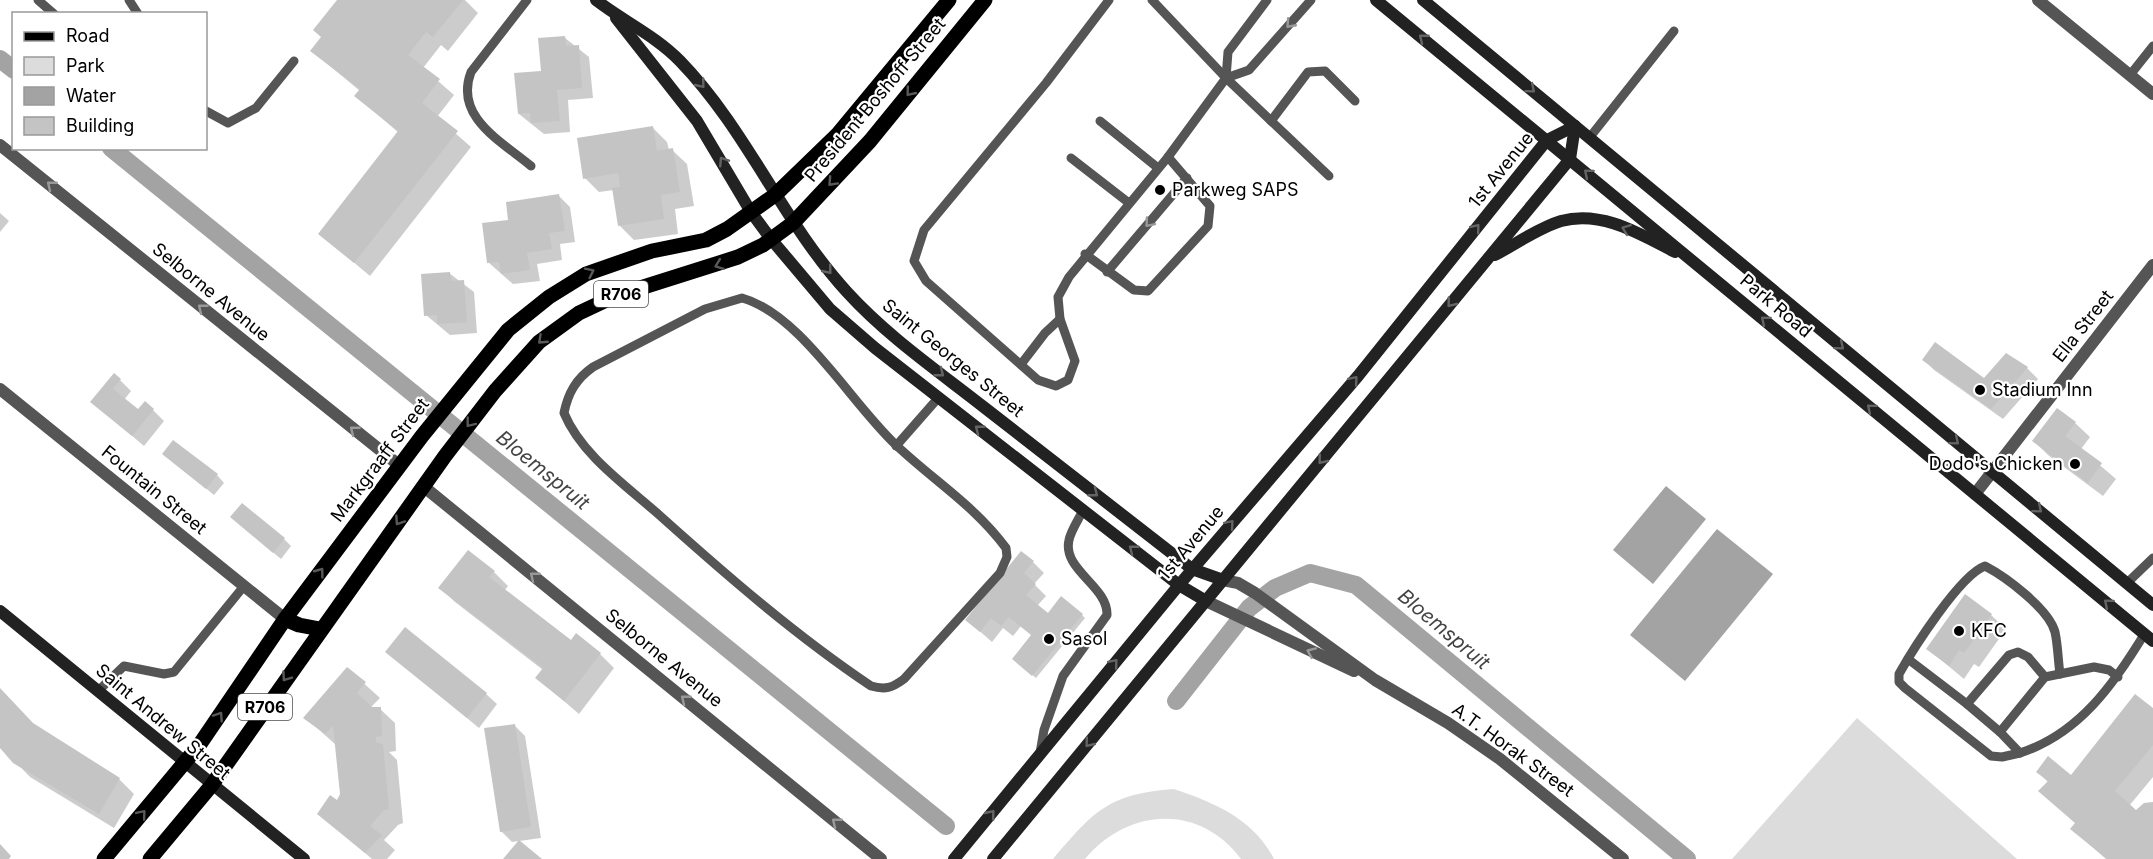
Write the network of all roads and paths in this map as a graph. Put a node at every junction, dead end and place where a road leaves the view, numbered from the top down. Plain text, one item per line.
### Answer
1 (38, 0) edge
2 (527, 0) edge
3 (596, 0) edge
4 (949, 0) edge
5 (985, 0) edge
6 (1109, 0) edge
7 (1152, 0) edge
8 (1267, 0) edge
9 (1311, 0) edge
10 (1376, 0) edge
11 (1423, 0) edge
12 (2038, 0) edge
13 (52, 12) edge
14 (611, 12) junction
15 (1674, 31) dead end
16 (2153, 46) edge
17 (294, 61) dead end
18 (2130, 75) junction
19 (1226, 78) junction
20 (2153, 94) edge
21 (1355, 101) dead end
22 (207, 112) edge
23 (1100, 121) dead end
24 (1270, 121) junction
25 (1575, 126) junction
26 (1590, 137) junction
27 (1547, 140) junction
28 (0, 145) edge
29 (1168, 157) junction
30 (1071, 158) dead end
31 (1570, 159) junction
32 (531, 166) dead end
33 (1158, 168) junction
34 (1329, 176) dead end
35 (1187, 178) junction
36 (775, 195) junction
37 (1129, 203) junction
38 (751, 212) junction
39 (793, 223) junction
40 (771, 239) junction
41 (1085, 254) junction
42 (1488, 258) junction
43 (1697, 264) junction
44 (2153, 265) edge
45 (1107, 272) junction
46 (1060, 319) junction
47 (1022, 363) junction
48 (0, 389) edge
49 (939, 397) junction
50 (896, 446) junction
51 (400, 466) junction
52 (1993, 472) junction
53 (423, 486) junction
54 (1975, 494) junction
55 (1083, 510) junction
56 (2153, 558) edge
57 (1192, 569) junction
58 (1223, 580) junction
59 (2127, 583) junction
60 (1179, 585) junction
61 (244, 586) junction
62 (1206, 601) junction
63 (2153, 605) edge
64 (0, 611) edge
65 (285, 619) junction
66 (320, 629) junction
67 (2149, 637) edge
68 (1908, 659) junction
69 (2060, 674) junction
70 (2045, 677) junction
71 (2118, 677) junction
72 (1375, 680) junction
73 (98, 691) junction
74 (1967, 704) junction
75 (2000, 732) junction
76 (1040, 753) junction
77 (2020, 753) junction
78 (184, 762) junction
79 (211, 786) junction
80 (104, 859) edge
81 (150, 859) edge
82 (304, 859) edge
83 (881, 859) edge
84 (954, 859) edge
85 (993, 859) edge
86 (1623, 859) edge

1 - 13 lane
2 - 32 lane
3 - 14 street, Saint Georges Street
4 - 36 main road, President Boshoff Street / R706
5 -> 39 main road, President Boshoff Street / R706
6 - 47 lane
7 - 19 lane
8 - 19 lane
9 -> 19 lane
27 -> 10 street, Park Road
11 -> 25 street, Park Road
12 - 18 street
14 -> 36 street, Saint Georges Street
38 -> 14 street, Saint Georges Street
15 - 26 lane
16 - 18 lane
17 - 22 lane
18 - 20 street
19 - 24 lane
19 - 29 lane
21 - 24 lane
23 - 33 lane
24 - 34 lane
25 - 26 street, Park Road
25 - 27 street, 1st Avenue
25 - 31 street
26 -> 52 street, Park Road
27 - 31 street, Park Road
57 -> 27 street, 1st Avenue
51 -> 28 street, Selborne Avenue
29 - 33 lane
29 - 35 lane
30 - 37 lane
31 - 42 street
43 -> 31 street, Park Road
33 - 37 lane
35 -> 45 lane
35 - 45 lane
36 - 38 main road, Markgraaff Street / R706
36 - 39 street, Saint Georges Street
37 - 41 lane
38 - 40 street, Saint Georges Street
51 -> 38 main road, Markgraaff Street / R706
39 - 40 main road, R706
39 -> 57 street, Saint Georges Street
40 - 49 street, Saint Georges Street
40 -> 53 main road, R706
41 - 45 lane
41 - 46 lane
43 -> 42 street
42 -> 58 street
54 -> 43 street, Park Road
44 - 52 street, Ella Street
46 - 47 lane
46 - 47 lane
48 - 61 street, Fountain Street
49 - 50 lane
55 -> 49 street, Saint Georges Street
50 - 50 lane
65 -> 51 main road, Markgraaff Street / R706
52 - 54 street, Ella Street
52 -> 59 street, Park Road
53 -> 66 main road, R706
83 -> 53 street, Selborne Avenue
67 -> 54 street, Park Road
60 -> 55 street, Saint Georges Street
55 - 76 lane
56 - 59 lane
57 - 58 street, Saint Georges Street
57 - 60 street, 1st Avenue
58 - 62 street
58 - 72 street, A.T. Horak Street
59 - 63 street, Park Road
60 - 62 street, Saint Georges Street
76 -> 60 street, 1st Avenue
61 - 65 street, Fountain Street
61 - 73 lane
72 -> 62 street, A.T. Horak Street
62 -> 85 street
64 - 73 street, Saint Andrew Street
65 - 66 main road
78 -> 65 main road, Markgraaff Street / R706
66 -> 79 main road, R706
67 - 71 lane
68 - 69 lane
68 - 74 lane
68 - 77 lane
69 - 70 lane
69 - 71 lane
70 - 74 lane
70 - 75 lane
71 - 77 lane
72 - 86 street, A.T. Horak Street
73 - 78 street, Saint Andrew Street
74 - 75 lane
75 - 77 lane
84 -> 76 street, 1st Avenue
78 - 79 street, Saint Andrew Street
80 -> 78 main road, Markgraaff Street / R706
79 - 81 main road, R706
79 - 82 street, Saint Andrew Street

